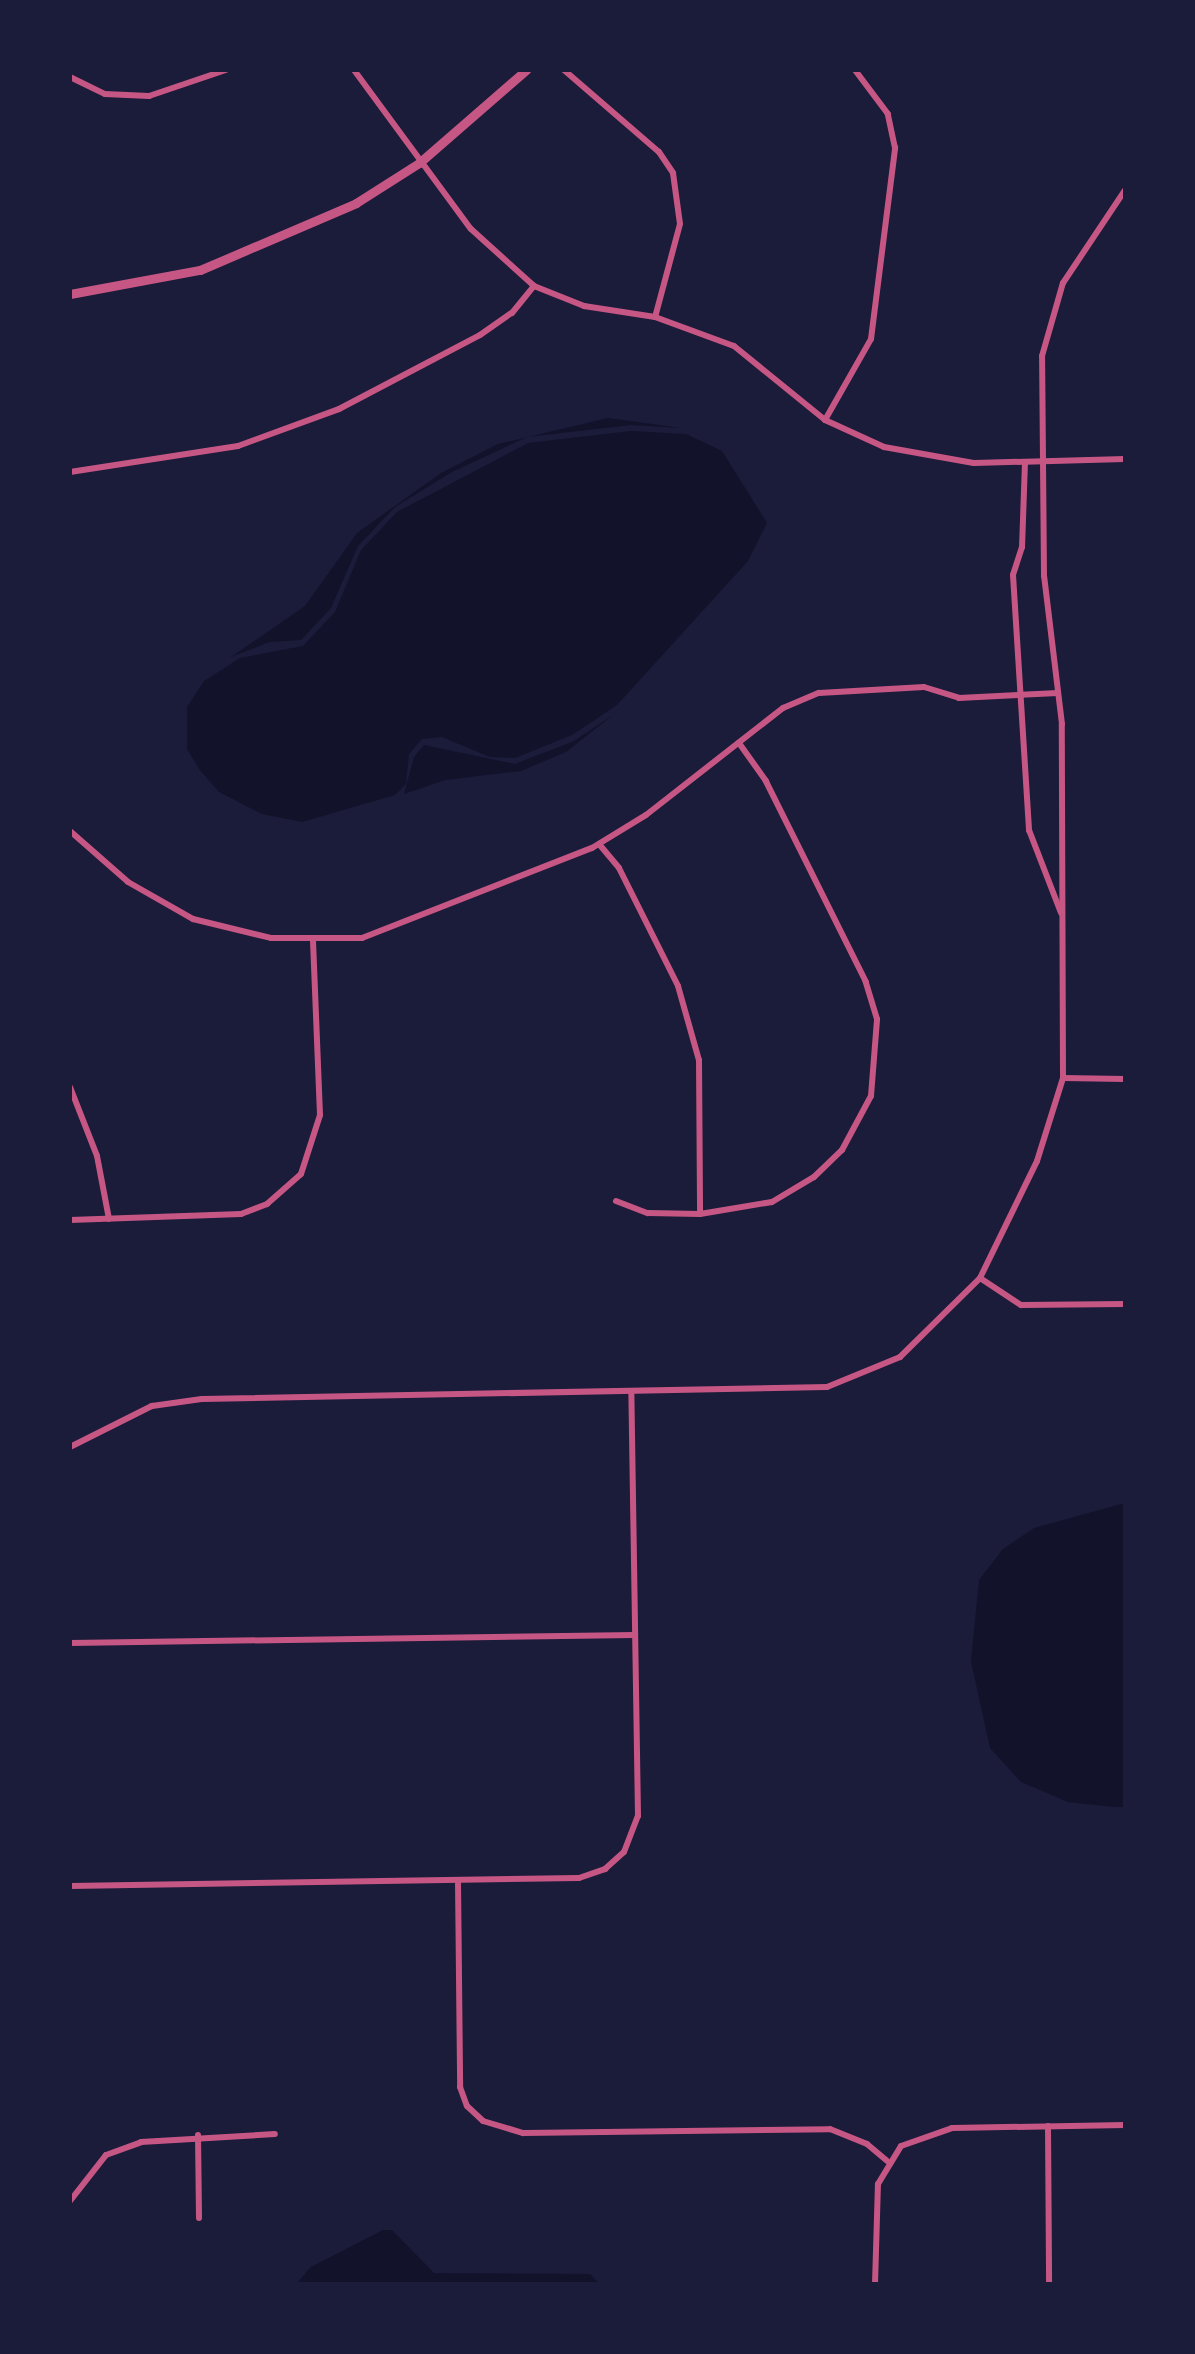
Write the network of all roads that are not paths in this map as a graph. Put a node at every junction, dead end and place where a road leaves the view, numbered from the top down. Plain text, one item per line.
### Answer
1 (226, 70) edge
2 (354, 70) edge
3 (526, 70) edge
4 (564, 70) edge
5 (854, 70) edge
6 (70, 76) edge
7 (419, 163) junction
8 (1125, 190) edge
9 (534, 286) junction
10 (70, 294) edge
11 (655, 317) junction
12 (825, 420) junction
13 (1125, 459) edge
14 (1042, 461) junction
15 (1025, 462) junction
16 (70, 472) edge
17 (1058, 693) junction
18 (1022, 698) junction
19 (739, 743) junction
20 (70, 832) edge
21 (599, 844) junction
22 (1064, 918) junction
23 (313, 940) junction
24 (1064, 1078) junction
25 (1125, 1079) edge
26 (70, 1087) edge
27 (616, 1200) dead end
28 (700, 1214) junction
29 (108, 1219) junction
30 (70, 1220) edge
31 (980, 1278) junction
32 (1125, 1304) edge
33 (632, 1392) junction
34 (70, 1447) edge
35 (636, 1635) junction
36 (70, 1643) edge
37 (458, 1881) junction
38 (70, 1886) edge
39 (1125, 2125) edge
40 (1048, 2126) junction
41 (275, 2134) dead end
42 (198, 2135) junction
43 (887, 2161) junction
44 (70, 2201) edge
45 (199, 2218) dead end
46 (875, 2284) edge
47 (1049, 2284) edge

1 - 6 street
2 - 7 street
3 - 7 street
4 - 11 street
5 - 12 street
7 - 9 street
7 - 10 street
8 - 14 street
9 - 11 street
9 - 16 street
11 - 12 street
12 - 15 street
13 - 14 street
14 - 15 street
14 - 17 street
15 - 18 street
17 - 18 street
17 - 22 street
18 - 19 street
18 - 22 street
19 - 21 street
19 - 28 street
20 - 23 street
21 - 23 street
21 - 28 street
22 - 24 street
23 - 29 street
24 - 25 street
24 - 31 street
26 - 29 street
27 - 28 street
29 - 30 street
31 - 32 street
31 - 33 street
33 - 34 street
33 - 35 street
35 - 36 street
35 - 37 street
37 - 38 street
37 - 43 street
39 - 40 street
40 - 43 street
40 - 47 street
41 - 42 street
42 - 44 street
42 - 45 street
43 - 46 street

